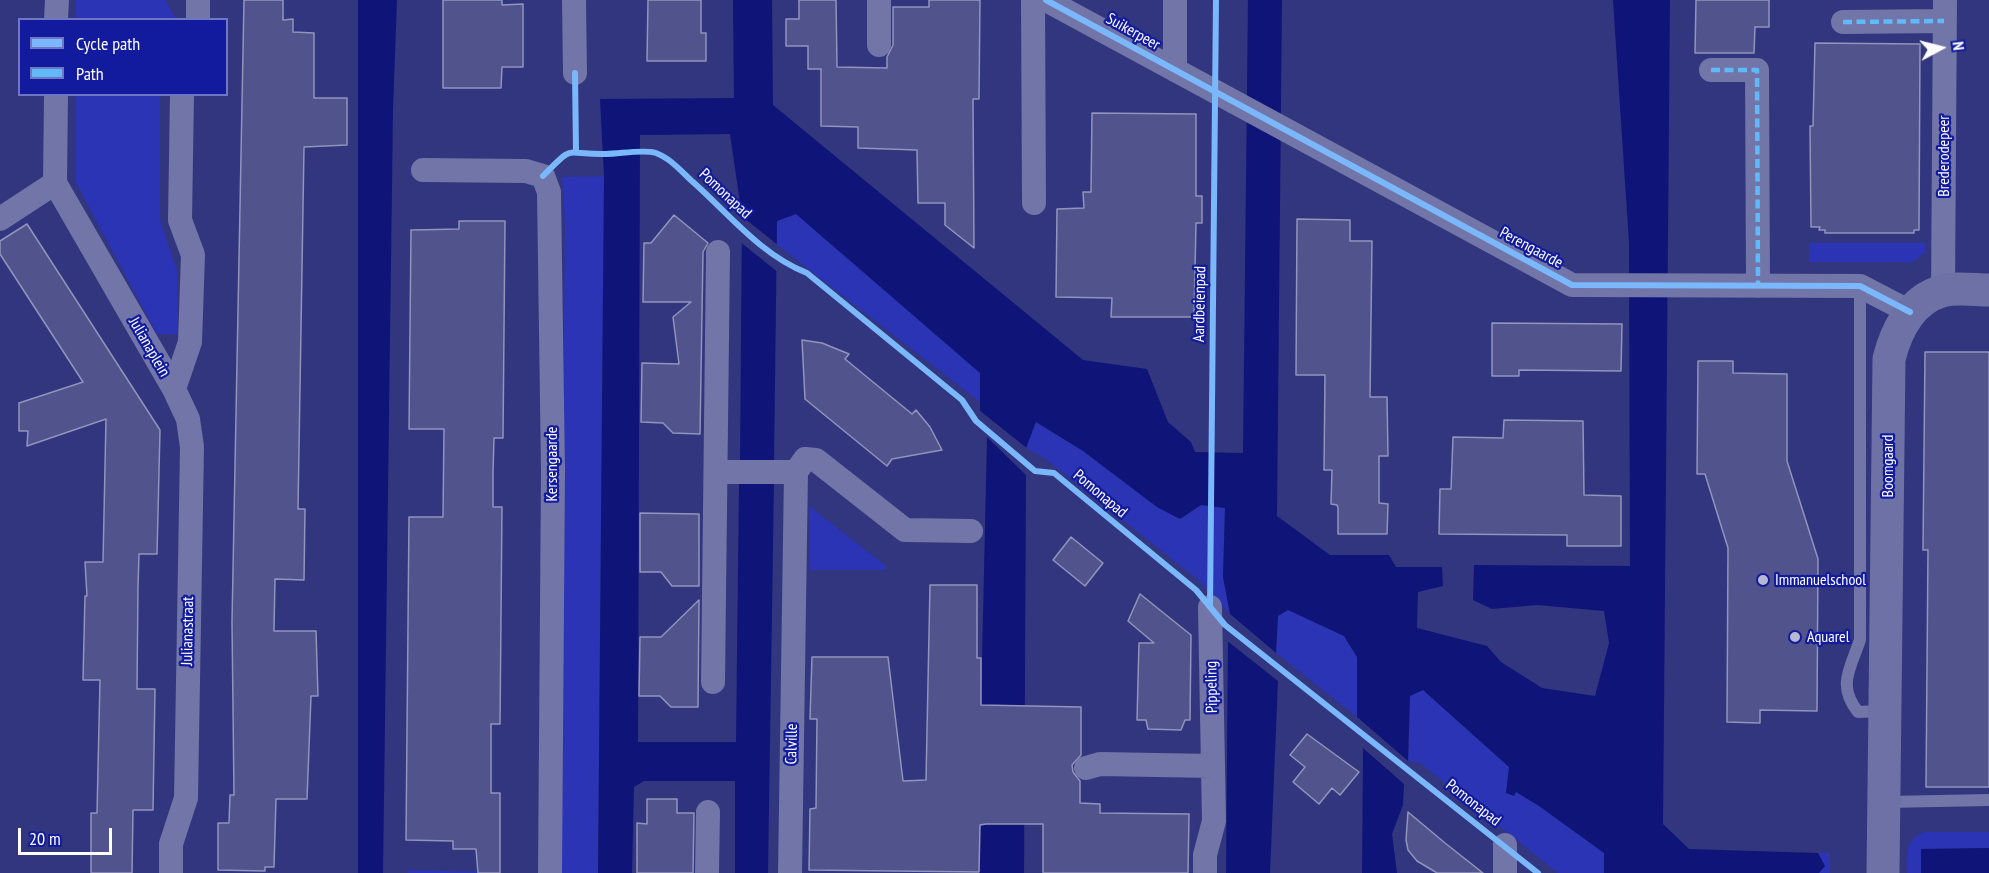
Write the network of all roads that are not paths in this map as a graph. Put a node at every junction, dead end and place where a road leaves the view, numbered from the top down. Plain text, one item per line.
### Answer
1 (57, 0) edge
2 (198, 0) edge
3 (574, 0) edge
4 (879, 0) edge
5 (1033, 0) edge
6 (1046, 0) edge
7 (1175, 0) edge
8 (1945, 11) edge
9 (57, 18) edge
10 (198, 18) edge
11 (1843, 22) dead end
12 (879, 45) dead end
13 (1175, 70) junction
14 (1711, 70) dead end
15 (575, 73) dead end
16 (56, 96) edge
17 (182, 96) edge
18 (423, 170) dead end
19 (55, 183) junction
20 (1034, 203) dead end
21 (0, 219) edge
22 (718, 252) dead end
23 (1758, 286) junction
24 (1860, 286) junction
25 (1943, 290) junction
26 (1989, 290) edge
27 (1910, 312) junction
28 (174, 389) junction
29 (725, 472) junction
30 (787, 472) junction
31 (971, 531) dead end
32 (1210, 608) dead end
33 (713, 682) dead end
34 (1887, 711) junction
35 (1213, 766) junction
36 (1086, 768) dead end
37 (1989, 800) edge
38 (1885, 802) junction
39 (708, 812) dead end
40 (1505, 845) dead end
41 (171, 873) edge
42 (550, 873) edge
43 (707, 873) edge
44 (790, 873) edge
45 (1205, 873) edge
46 (1505, 873) edge
47 (1883, 873) edge

1 - 9 street
2 - 10 street
3 - 15 street
4 - 12 street
5 - 20 street
6 - 13 street, Suikerpeer
7 - 13 street
8 - 11 street, Brederodepeer
8 - 25 street, Brederodepeer
13 - 23 street, Perengaarde
14 - 23 street
16 - 19 street
17 - 28 street, Julianaplein
18 - 42 street, Kersengaarde
19 - 21 street
19 - 28 street, Julianaplein
22 - 29 street
23 - 24 street, Perengaarde
24 - 27 street, Perengaarde
24 - 34 lane, Boomgaard
25 - 26 street
25 - 27 street, Boomgaard
27 - 34 street, Boomgaard
28 - 41 street, Julianastraat
29 - 30 street
29 - 33 street
30 - 31 street
30 - 44 street, Calville
32 - 35 street, Pippeling
34 - 38 street, Boomgaard
35 - 36 street
35 - 45 street, Pippeling
37 - 38 lane
38 - 47 street, Boomgaard
39 - 43 street
40 - 46 street

